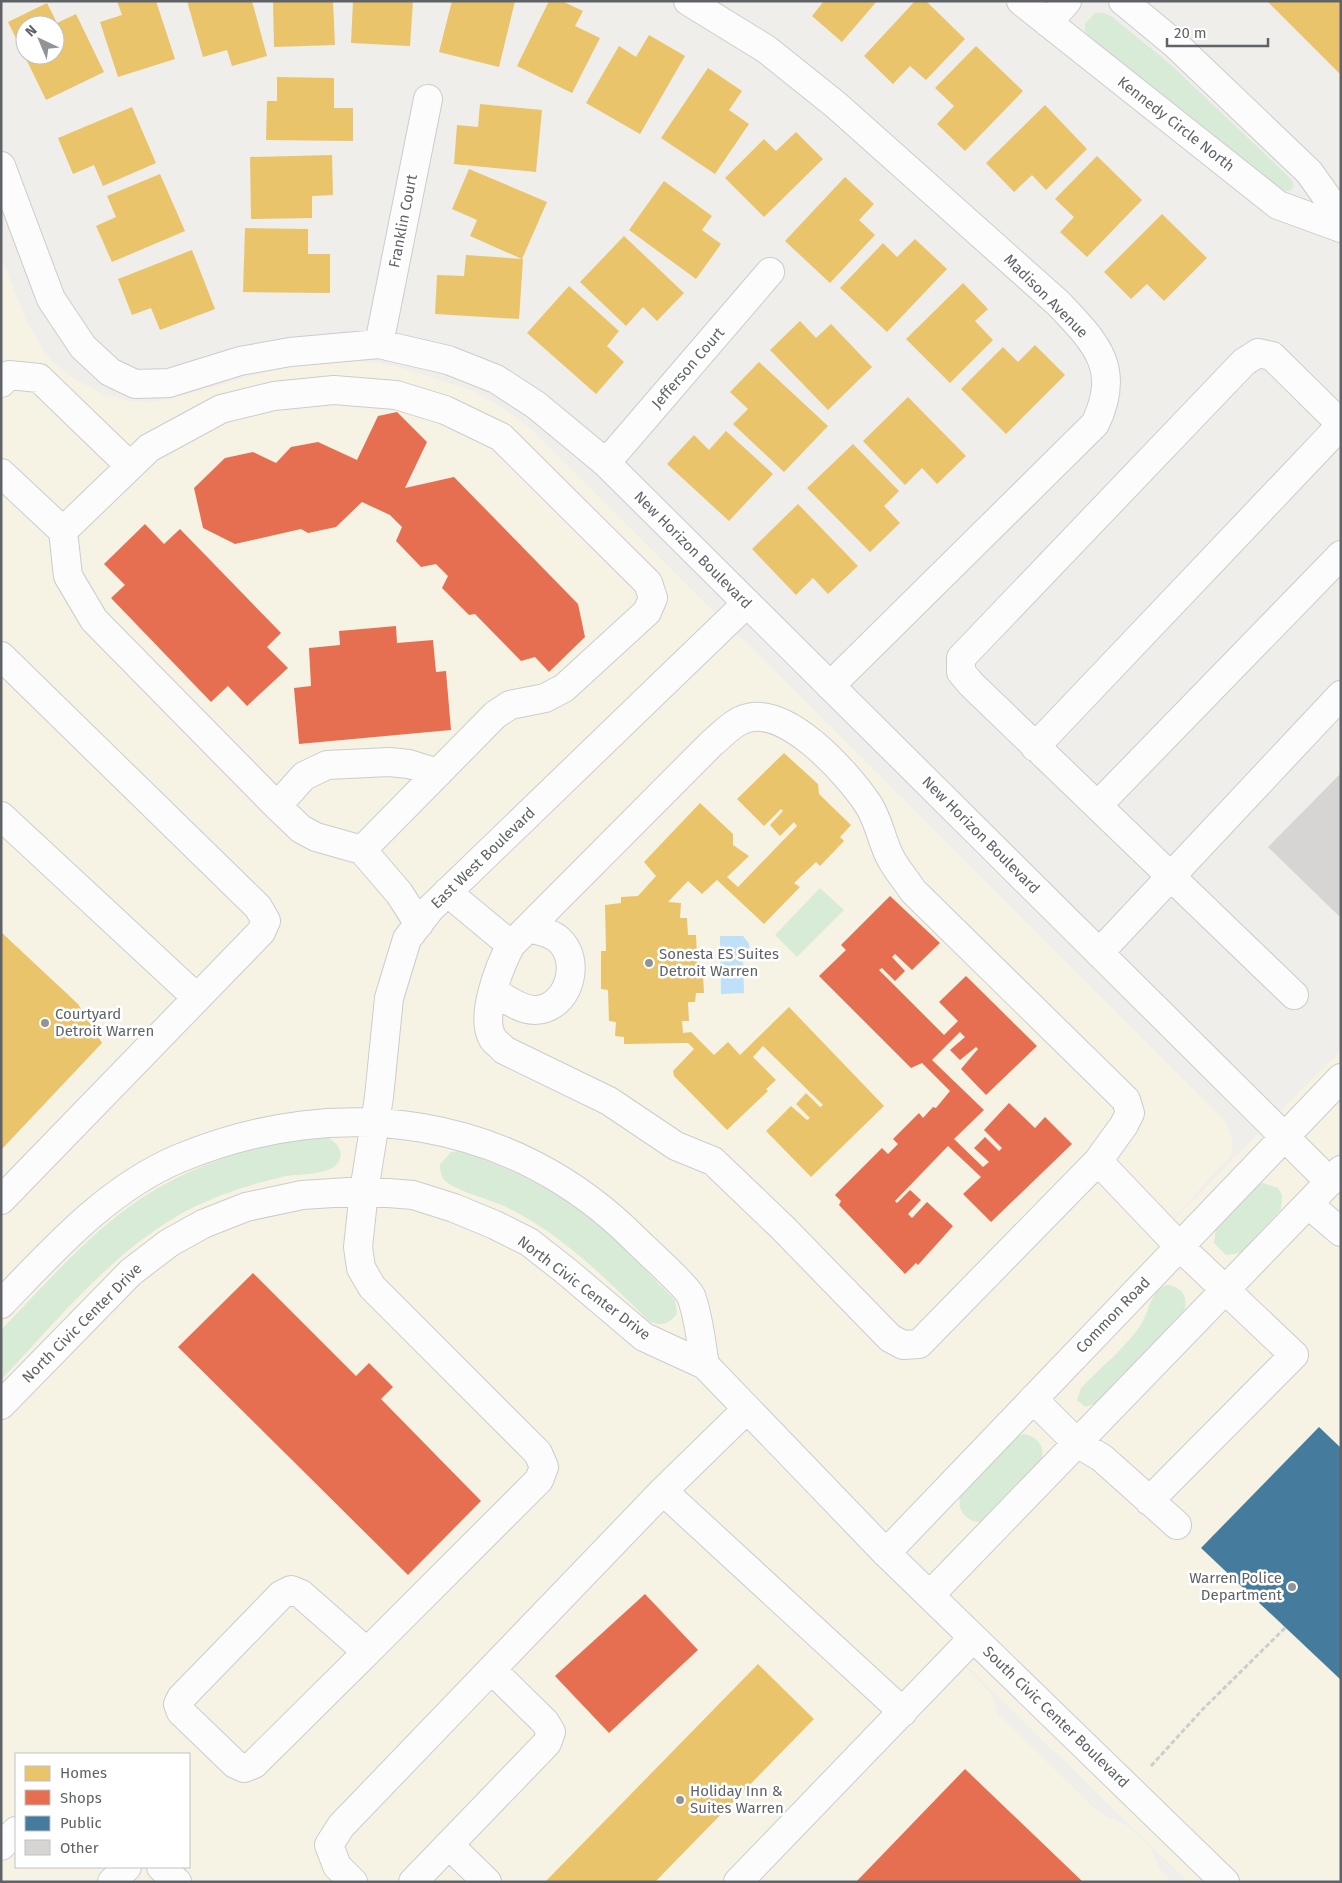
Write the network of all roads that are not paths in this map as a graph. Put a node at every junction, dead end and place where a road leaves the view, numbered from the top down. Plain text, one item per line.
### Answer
1 (688, 1) edge
2 (1021, 1) edge
3 (1067, 1) edge
4 (1123, 1) edge
5 (1048, 23) junction
6 (428, 99) dead end
7 (1, 166) edge
8 (1341, 217) edge
9 (1341, 228) edge
10 (770, 272) dead end
11 (379, 344) junction
12 (240, 361) junction
13 (1, 383) edge
14 (247, 403) junction
15 (1341, 424) edge
16 (606, 463) junction
17 (130, 466) junction
18 (1, 473) edge
19 (63, 532) junction
20 (1341, 555) edge
21 (747, 603) junction
22 (1, 656) edge
23 (830, 686) junction
24 (1341, 695) edge
25 (1035, 747) junction
26 (438, 773) junction
27 (1098, 805) junction
28 (277, 806) junction
29 (1, 816) edge
30 (362, 850) junction
31 (1172, 876) junction
32 (447, 892) junction
33 (419, 924) junction
34 (520, 936) junction
35 (1099, 953) junction
36 (493, 991) junction
37 (1294, 995) dead end
38 (197, 998) junction
39 (1341, 1078) edge
40 (375, 1123) junction
41 (1284, 1137) junction
42 (1098, 1161) junction
43 (1335, 1176) edge
44 (364, 1191) junction
45 (1, 1200) edge
46 (1308, 1204) junction
47 (1341, 1232) edge
48 (1180, 1246) junction
49 (1224, 1290) junction
50 (1, 1304) edge
51 (706, 1365) junction
52 (1033, 1399) junction
53 (1, 1404) edge
54 (747, 1409) junction
55 (1077, 1443) junction
56 (663, 1491) junction
57 (1149, 1501) junction
58 (1177, 1525) dead end
59 (886, 1553) junction
60 (930, 1595) junction
61 (973, 1638) junction
62 (367, 1652) junction
63 (492, 1670) junction
64 (903, 1712) junction
65 (15, 1832) edge
66 (449, 1845) junction
67 (1, 1846) edge
68 (126, 1868) edge
69 (162, 1868) edge
70 (112, 1882) edge
71 (176, 1882) edge
72 (353, 1882) edge
73 (413, 1882) edge
74 (487, 1882) edge
75 (738, 1882) edge
76 (1225, 1882) edge

1 - 23 street, Madison Avenue
2 - 5 street, Kennedy Circle North
3 - 5 street
4 - 8 street
5 - 9 street, Kennedy Circle North
6 - 11 street, Franklin Court
7 - 12 street, New Horizon Boulevard
10 - 16 street, Jefferson Court
11 - 12 street, New Horizon Boulevard
11 - 16 street, New Horizon Boulevard
12 - 14 street
13 - 17 street
14 - 17 street
14 - 26 street
15 - 25 street
15 - 25 street
16 - 21 street, New Horizon Boulevard
17 - 19 street
18 - 19 street
19 - 28 street
20 - 27 street
21 - 23 street, New Horizon Boulevard
21 - 32 street, East West Boulevard
22 - 38 street
23 - 35 street, New Horizon Boulevard
24 - 31 street
25 - 27 street
26 - 28 street
26 - 30 street
27 - 31 street
28 - 30 street
29 - 38 street
30 - 33 street
31 - 35 street
31 - 37 street
32 - 33 street, East West Boulevard
32 - 34 street
33 - 40 street, East West Boulevard
34 - 36 street
34 - 36 street
34 - 42 street
35 - 41 street, New Horizon Boulevard
36 - 42 street
38 - 45 street
39 - 41 street, Common Road
40 - 44 street, East West Boulevard
40 - 50 street
40 - 51 street
41 - 43 street, New Horizon Boulevard
41 - 48 street, Common Road
42 - 48 street
43 - 46 street
44 - 51 street, North Civic Center Drive
44 - 53 street, North Civic Center Drive
44 - 62 street, East West Boulevard
46 - 47 street
46 - 49 street
48 - 49 street
48 - 52 street, Common Road
49 - 55 street
49 - 57 street
51 - 54 street, North Civic Center Drive
52 - 55 street
52 - 59 street, Common Road
54 - 56 street
54 - 59 street, North Civic Center Drive
55 - 57 street
55 - 60 street
56 - 63 street
56 - 64 street
57 - 58 street
59 - 60 street, South Civic Center Boulevard
60 - 61 street, South Civic Center Boulevard
61 - 64 street
61 - 76 street, South Civic Center Boulevard
62 - 62 street, East West Boulevard
63 - 66 street
63 - 72 street
64 - 75 street
65 - 67 street
66 - 73 street
66 - 74 street
68 - 70 street
69 - 71 street

